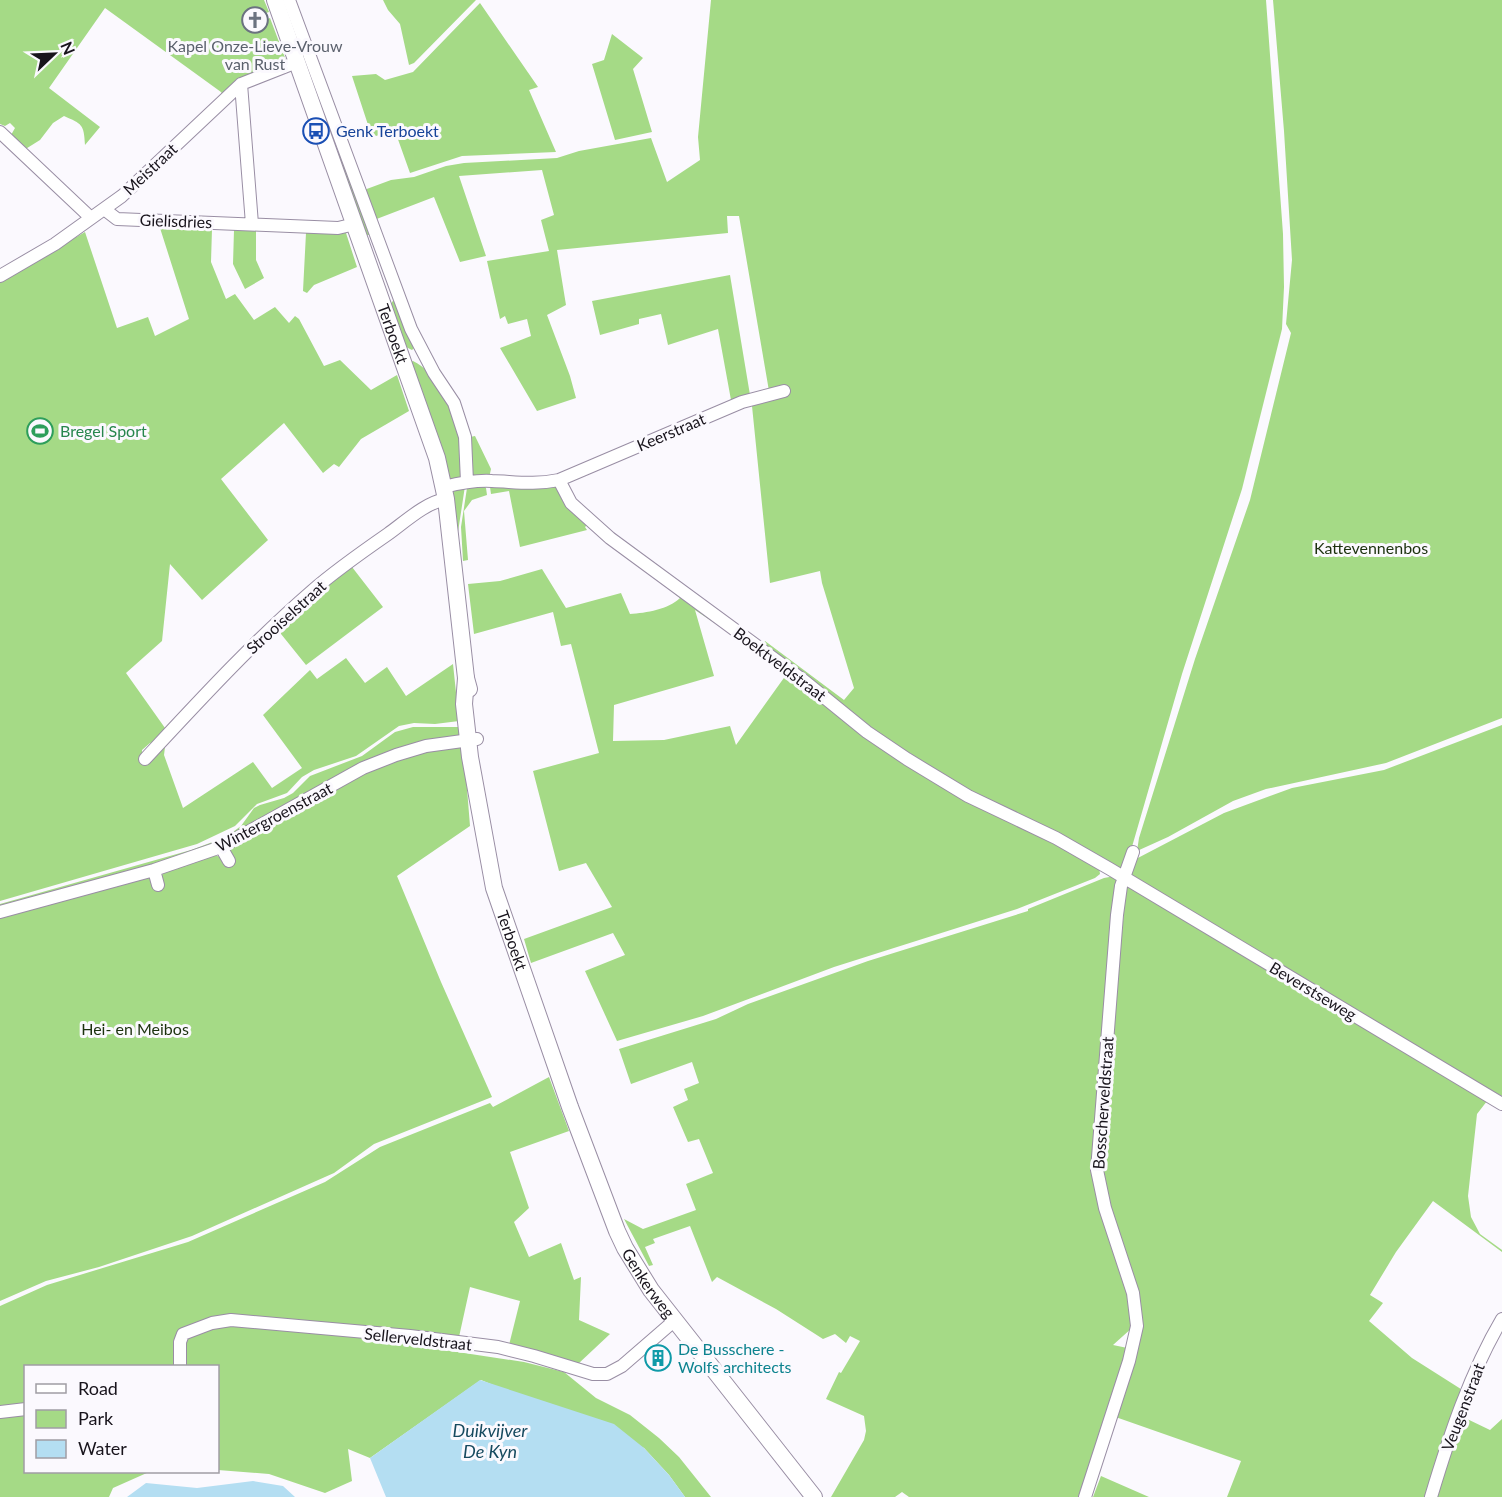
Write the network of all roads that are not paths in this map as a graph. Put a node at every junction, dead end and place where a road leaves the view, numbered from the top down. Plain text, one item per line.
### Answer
1 (275, 0) edge
2 (289, 0) edge
3 (297, 62) junction
4 (241, 84) junction
5 (5, 132) edge
6 (104, 209) junction
7 (91, 218) junction
8 (252, 224) junction
9 (355, 224) junction
10 (0, 276) edge
11 (784, 391) dead end
12 (560, 480) junction
13 (467, 482) junction
14 (445, 493) junction
15 (473, 740) junction
16 (145, 759) dead end
17 (221, 847) junction
18 (1133, 852) dead end
19 (229, 861) dead end
20 (154, 870) junction
21 (1125, 878) junction
22 (158, 885) dead end
23 (0, 912) edge
24 (556, 1067) joint
25 (1502, 1104) edge
26 (1502, 1319) edge
27 (670, 1324) junction
28 (180, 1365) edge
29 (24, 1409) edge
30 (0, 1412) edge
31 (814, 1497) edge
32 (1085, 1497) edge
33 (1431, 1497) edge

1 - 3 main road, Terboekt
2 - 13 street, Terboekt
3 - 4 street, Meistraat
3 - 9 main road, Terboekt
4 - 6 street, Meistraat
4 - 8 street
5 - 7 street
6 - 7 street, Meistraat
6 - 8 street, Gielisdries
7 - 10 street, Meistraat
8 - 9 street, Gielisdries
9 - 14 main road, Terboekt
11 - 12 street, Keerstraat
12 - 13 street
12 - 21 street, Boektveldstraat
13 - 14 street
14 - 15 main road, Terboekt
14 - 16 street, Strooiselstraat
15 - 17 street, Wintergroenstraat
15 - 24 main road, Terboekt
17 - 19 street
17 - 20 street, Wintergroenstraat
18 - 21 street, Bosscherveldstraat
20 - 22 street
20 - 23 street, Wintergroenstraat
21 - 25 street, Beverstseweg
21 - 32 street, Bosscherveldstraat
24 - 27 main road, Genkerweg
26 - 33 street, Veugenstraat
27 - 28 street, Sellerveldstraat
27 - 31 main road, Genkerweg
29 - 30 street

